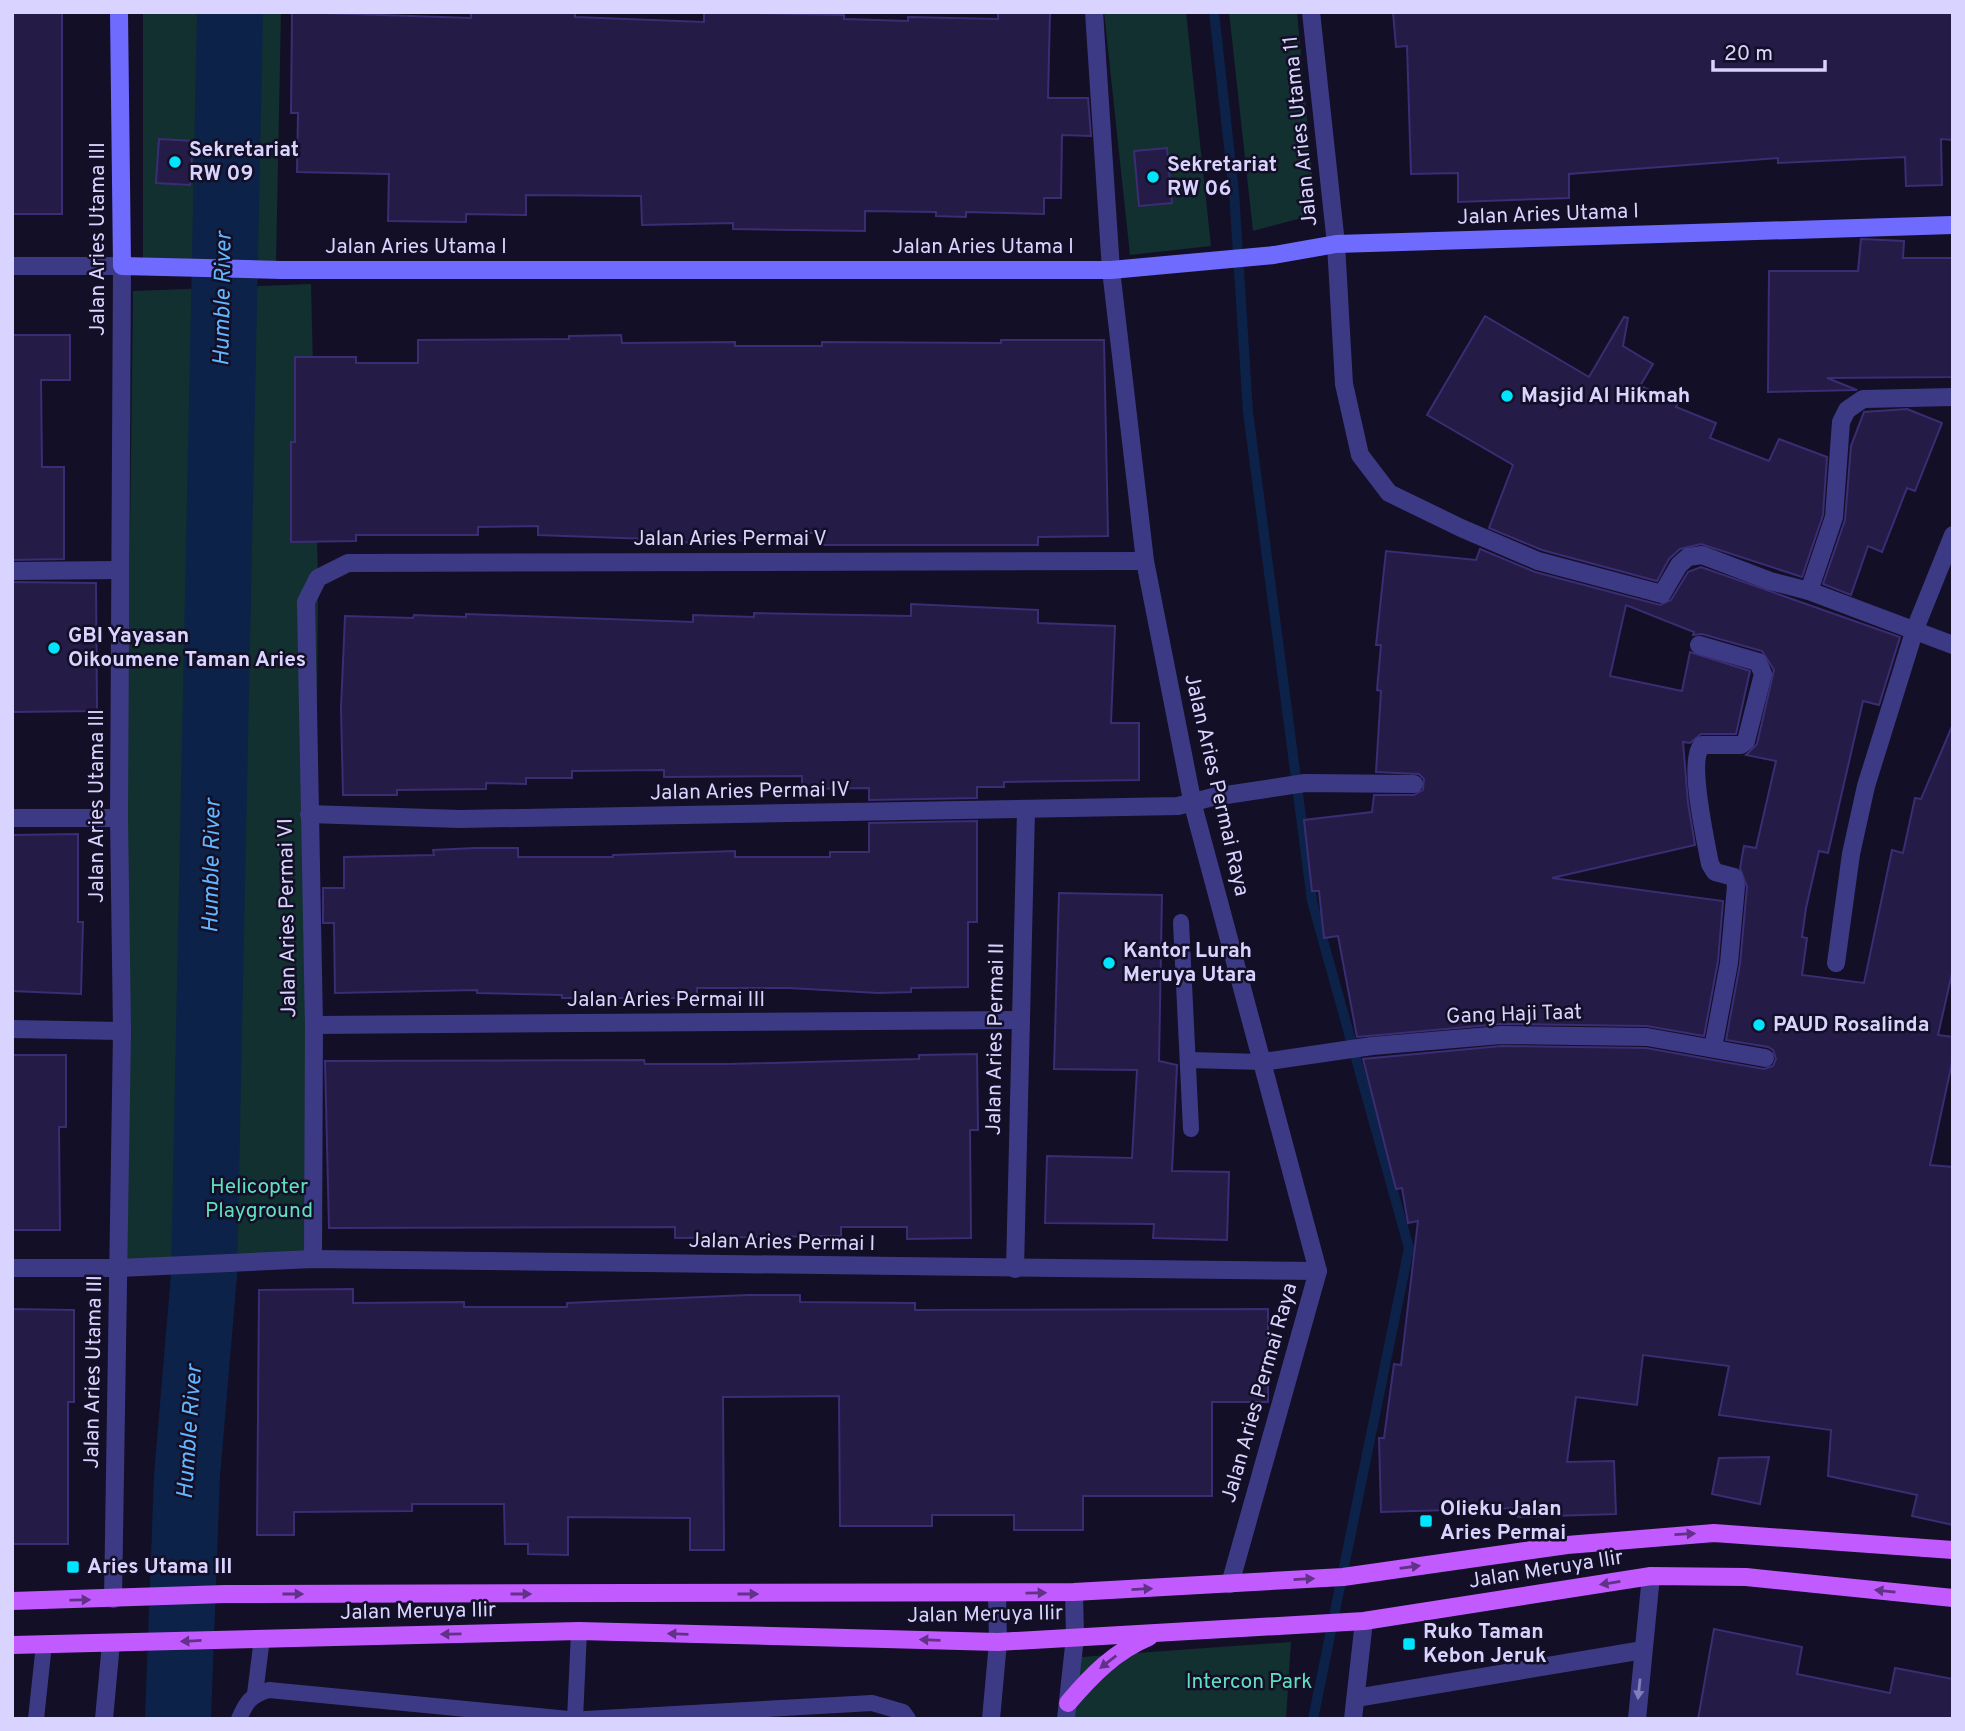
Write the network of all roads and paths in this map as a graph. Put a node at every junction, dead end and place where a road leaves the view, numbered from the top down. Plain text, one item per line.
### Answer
1 (119, 12) edge
2 (1094, 12) edge
3 (1311, 12) edge
4 (1953, 225) edge
5 (1336, 244) junction
6 (12, 266) edge
7 (122, 266) junction
8 (1111, 270) junction
9 (1953, 397) edge
10 (1953, 535) edge
11 (1145, 561) junction
12 (120, 570) junction
13 (12, 571) edge
14 (318, 578) joint
15 (1809, 592) junction
16 (1915, 629) junction
17 (1699, 645) dead end
18 (1953, 645) edge
19 (1414, 784) dead end
20 (1193, 805) junction
21 (1026, 810) junction
22 (309, 814) junction
23 (12, 818) edge
24 (119, 818) junction
25 (1181, 922) dead end
26 (1836, 963) dead end
27 (1019, 1020) junction
28 (314, 1025) junction
29 (12, 1029) edge
30 (122, 1031) junction
31 (1713, 1048) junction
32 (1765, 1058) dead end
33 (1189, 1060) junction
34 (1263, 1062) junction
35 (1191, 1129) dead end
36 (313, 1259) junction
37 (12, 1268) edge
38 (119, 1268) junction
39 (1015, 1269) junction
40 (1318, 1271) junction
41 (1953, 1550) edge
42 (1651, 1576) junction
43 (1230, 1584) junction
44 (1074, 1592) junction
45 (997, 1594) junction
46 (1953, 1598) edge
47 (113, 1599) junction
48 (12, 1601) edge
49 (1364, 1621) junction
50 (579, 1631) junction
51 (1159, 1633) junction
52 (1075, 1637) junction
53 (262, 1638) junction
54 (998, 1642) junction
55 (111, 1643) junction
56 (44, 1644) junction
57 (12, 1645) edge
58 (1643, 1650) junction
59 (255, 1694) junction
60 (1356, 1698) junction
61 (1067, 1711) edge
62 (36, 1719) edge
63 (104, 1719) edge
64 (239, 1719) edge
65 (569, 1719) edge
66 (575, 1719) edge
67 (585, 1719) edge
68 (908, 1719) edge
69 (991, 1719) edge
70 (1353, 1719) edge
71 (1636, 1719) edge

1 - 7 street, Jalan Aries Utama III
2 - 8 street, Jalan Aries Permai Raya
3 - 5 street, Jalan Aries Utama 11
4 - 5 street, Jalan Aries Utama I
5 - 8 street, Jalan Aries Utama I
5 - 15 street, Jalan Aries Utama 11
6 - 7 street, Jalan Aries Utama I
7 - 8 street, Jalan Aries Utama I
7 - 12 street, Jalan Aries Utama III
8 - 11 street, Jalan Aries Permai Raya
9 - 15 street
10 - 16 street
11 - 14 street, Jalan Aries Permai V
11 - 20 street, Jalan Aries Permai Raya
12 - 13 street
12 - 24 street, Jalan Aries Utama III
14 - 22 street, Jalan Aries Permai VI
15 - 16 street
16 - 18 street
16 - 26 street
17 - 31 street
19 - 20 street
20 - 21 street, Jalan Aries Permai IV
20 - 34 street, Jalan Aries Permai Raya
21 - 22 street, Jalan Aries Permai IV
21 - 27 street, Jalan Aries Permai II
22 - 28 street, Jalan Aries Permai VI
23 - 24 street
24 - 30 street, Jalan Aries Utama III
25 - 33 lane
27 - 28 street, Jalan Aries Permai III
27 - 39 street, Jalan Aries Permai II
28 - 36 street, Jalan Aries Permai VI
29 - 30 street
30 - 38 street, Jalan Aries Utama III
31 - 32 street, Gang Haji Taat
31 - 34 street, Gang Haji Taat
33 - 34 lane
33 - 35 lane
34 - 40 street, Jalan Aries Permai Raya
36 - 38 street, Jalan Aries Permai I
36 - 39 street, Jalan Aries Permai I
37 - 38 street, Jalan Aries Permai I
38 - 47 street, Jalan Aries Utama III
39 - 40 street, Jalan Aries Permai I
40 - 43 street, Jalan Aries Permai Raya
43 -> 41 main road, Jalan Meruya Ilir
46 -> 42 main road, Jalan Meruya Ilir
42 -> 49 main road, Jalan Meruya Ilir
42 - 58 street
44 -> 43 main road, Jalan Meruya Ilir
45 -> 44 main road, Jalan Meruya Ilir
44 - 52 street
47 -> 45 main road, Jalan Meruya Ilir
45 - 54 street
48 -> 47 main road, Jalan Meruya Ilir
49 - 51 main road, Jalan Meruya Ilir
49 - 60 street
50 -> 53 main road, Jalan Meruya Ilir
54 -> 50 main road, Jalan Meruya Ilir
50 - 66 lane
51 - 52 main road, Jalan Meruya Ilir
51 -> 61 main road
52 - 54 main road, Jalan Meruya Ilir
52 - 61 street
53 -> 55 main road, Jalan Meruya Ilir
53 - 59 lane
54 - 69 street
55 - 56 main road, Jalan Meruya Ilir
55 - 63 street
56 - 57 main road, Jalan Meruya Ilir
56 - 62 lane
58 - 60 street
58 -> 71 street
59 - 64 lane
59 - 65 lane
60 - 70 street
67 - 68 lane

